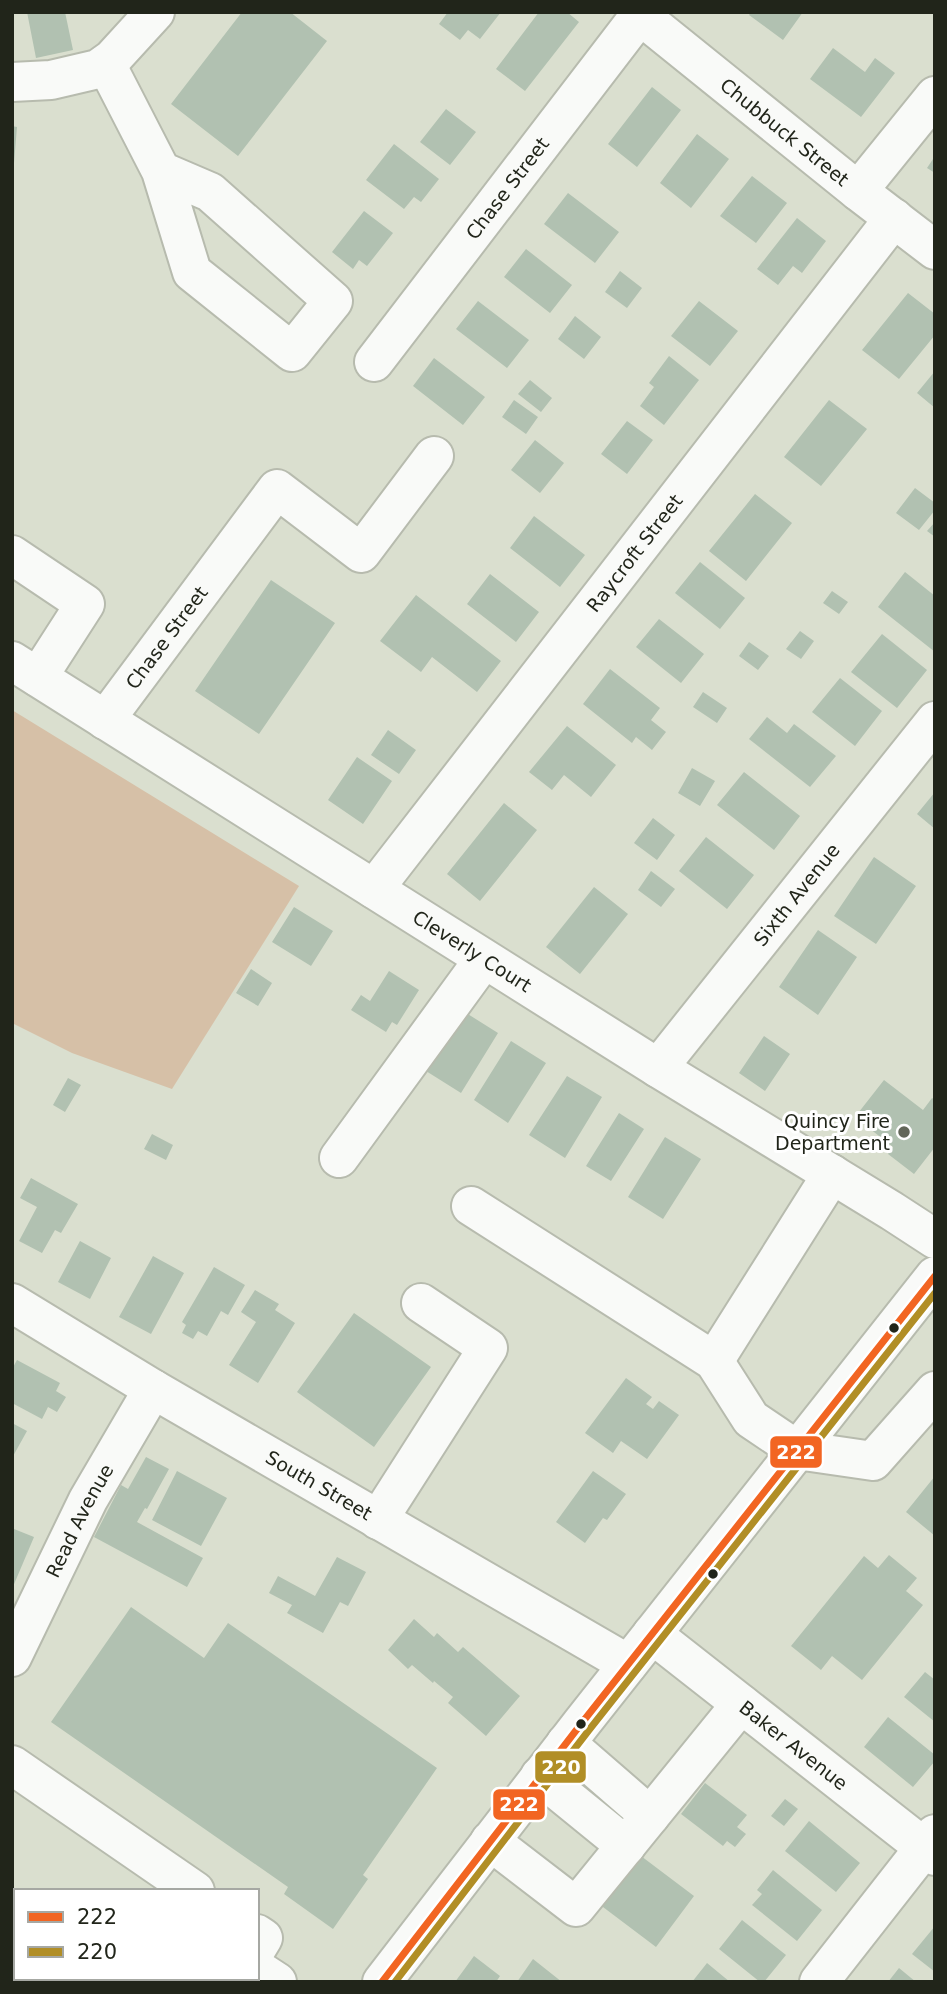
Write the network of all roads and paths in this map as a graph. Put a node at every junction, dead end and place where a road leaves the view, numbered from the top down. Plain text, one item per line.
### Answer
1 (155, 12) edge
2 (638, 14) edge
3 (106, 64) junction
4 (12, 82) edge
5 (935, 96) edge
6 (161, 172) junction
7 (858, 191) junction
8 (894, 218) junction
9 (935, 250) edge
10 (374, 362) dead end
11 (434, 456) dead end
12 (12, 555) edge
13 (25, 669) edge
14 (105, 720) junction
15 (935, 721) edge
16 (374, 889) junction
17 (484, 959) junction
18 (658, 1068) junction
19 (339, 1158) dead end
20 (832, 1174) junction
21 (471, 1206) dead end
22 (935, 1239) edge
23 (935, 1276) edge
24 (12, 1303) edge
25 (421, 1303) dead end
26 (714, 1361) junction
27 (153, 1389) junction
28 (935, 1391) edge
29 (797, 1450) junction
30 (378, 1520) junction
31 (652, 1634) junction
32 (12, 1657) edge
33 (628, 1664) junction
34 (741, 1704) junction
35 (566, 1743) junction
36 (12, 1765) edge
37 (540, 1776) junction
38 (650, 1816) junction
39 (490, 1841) junction
40 (931, 1845) edge
41 (626, 1846) junction
42 (192, 1889) edge
43 (259, 1970) edge
44 (277, 1982) edge
45 (382, 1982) edge
46 (819, 1982) edge

1 - 3 street
2 - 7 street, Chubbuck Street
2 - 10 street, Chase Street
3 - 4 street
3 - 6 street
5 - 7 street
6 - 6 street
7 - 8 street, Chubbuck Street
8 - 9 street, Chubbuck Street
8 - 16 street, Raycroft Street
11 - 14 street, Chase Street
12 - 13 street
13 - 14 street, Cleverly Court
14 - 16 street, Cleverly Court
15 - 18 street, Sixth Avenue
16 - 17 street, Cleverly Court
17 - 18 street, Cleverly Court
17 - 19 street
18 - 20 street, Cleverly Court
20 - 22 street, Cleverly Court
20 - 26 street
21 - 26 street
23 - 29 street
24 - 27 street, South Street
25 - 30 street
26 - 29 street
27 - 30 street, South Street
27 - 32 street, Read Avenue
28 - 29 street
29 - 31 street
30 - 33 street, South Street
31 - 33 street
31 - 34 street, Baker Avenue
33 - 35 street
34 - 38 street
34 - 40 street, Baker Avenue
35 - 37 street
35 - 38 street
36 - 42 street
37 - 39 street
37 - 41 street
38 - 41 street
39 - 41 street
39 - 45 street
40 - 46 street
43 - 44 street

